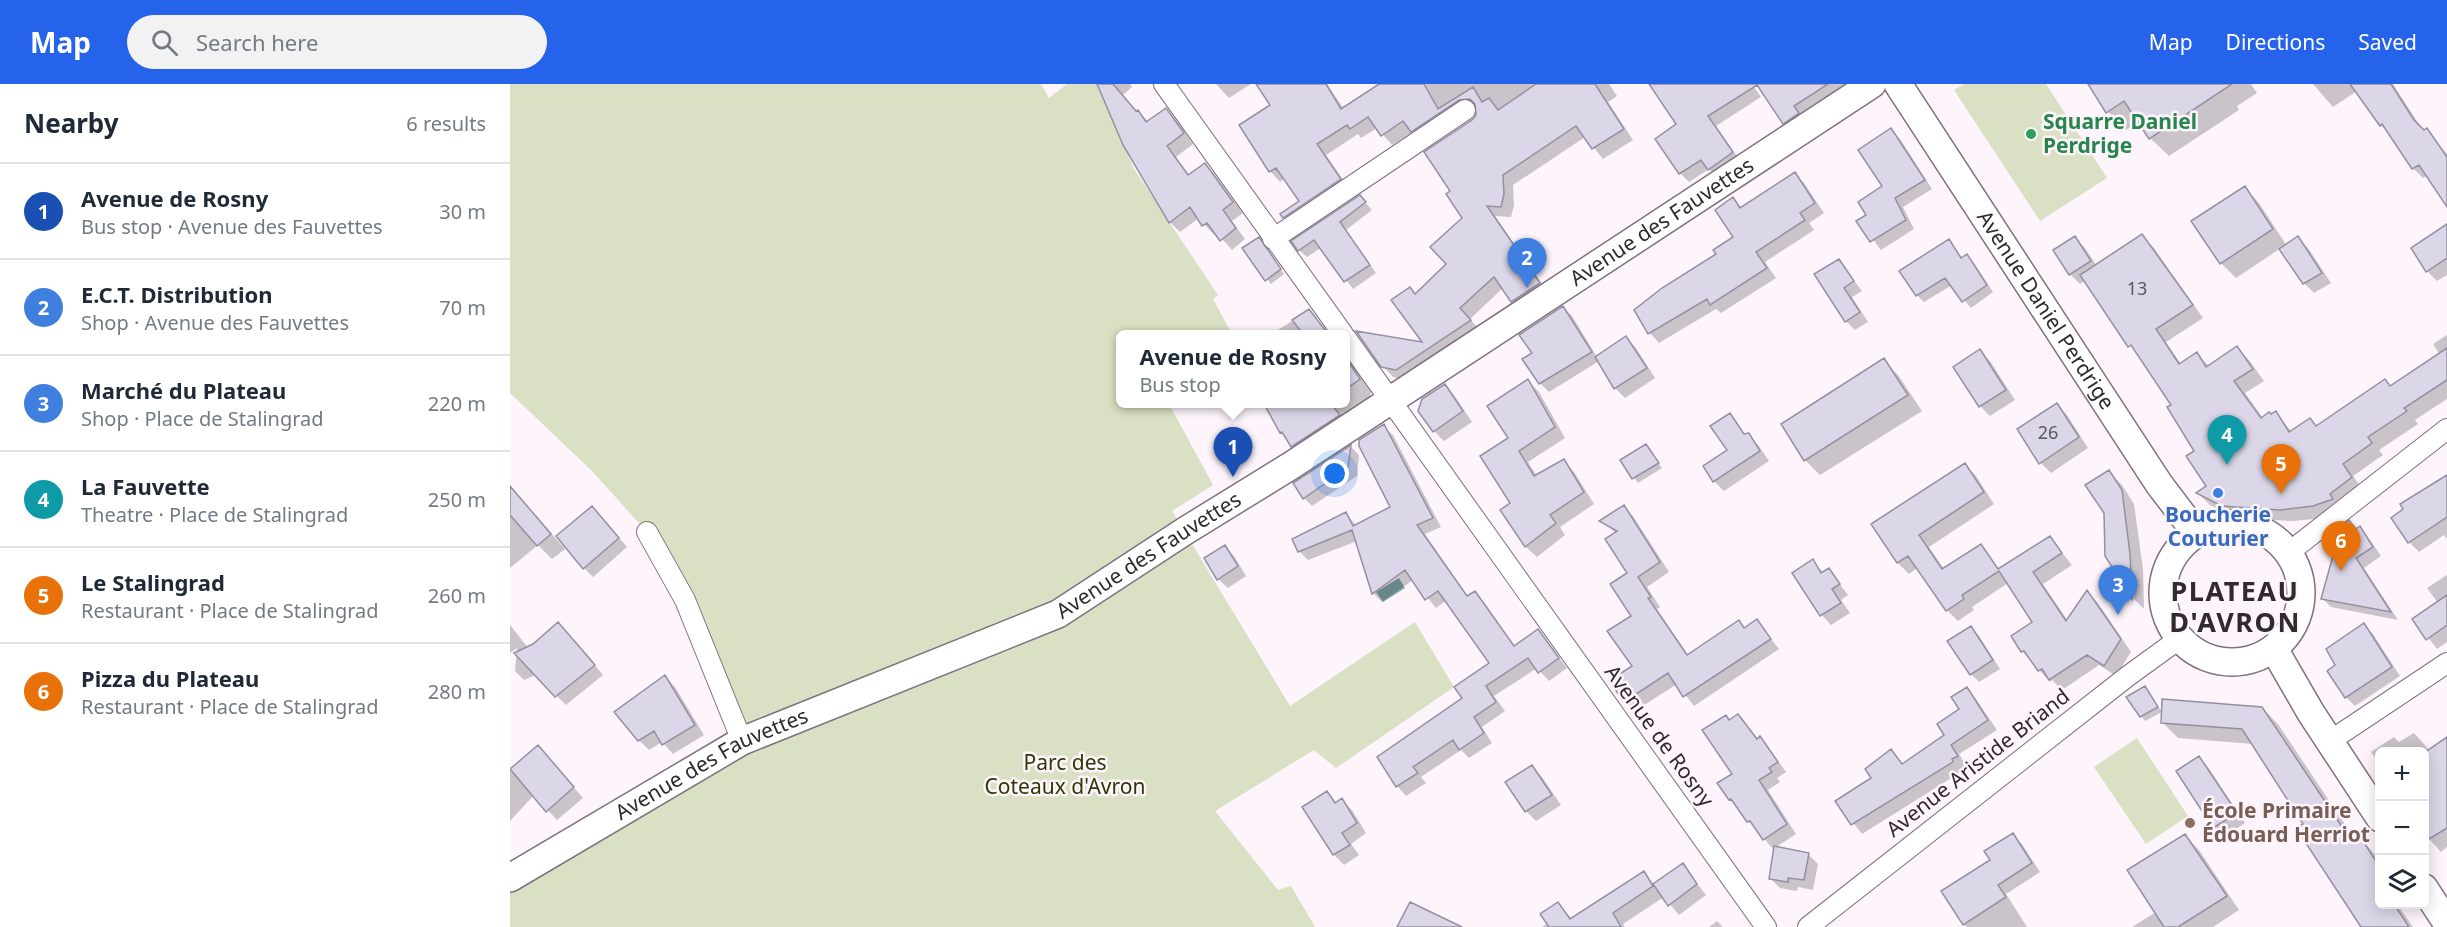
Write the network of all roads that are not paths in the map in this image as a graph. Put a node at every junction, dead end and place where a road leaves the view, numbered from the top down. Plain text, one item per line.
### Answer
1 (1164, 84) edge
2 (1872, 84) edge
3 (1898, 84) edge
4 (1465, 110) dead end
5 (1273, 239) junction
6 (1340, 330) edge
7 (1350, 344) edge
8 (1391, 400) junction
9 (2447, 429) edge
10 (647, 532) dead end
11 (2197, 534) junction
12 (2288, 553) junction
13 (2180, 639) junction
14 (2274, 650) junction
15 (2447, 663) edge
16 (742, 741) junction
17 (2330, 741) junction
18 (2375, 812) edge
19 (510, 878) edge
20 (2429, 895) edge
21 (2447, 922) edge
22 (1766, 927) edge
23 (1808, 927) edge

1 - 5 street, Avenue de Rosny
2 - 8 street, Avenue des Fauvettes
3 - 11 street, Avenue Daniel Perdrige
4 - 5 street
5 - 6 street, Avenue de Rosny
7 - 8 street, Avenue de Rosny
8 - 16 street, Avenue des Fauvettes
8 - 22 street, Avenue de Rosny
9 - 12 street
10 - 16 street
11 - 12 street
11 - 13 street
12 - 14 street
13 - 14 street
13 - 23 street, Avenue Aristide Briand
14 - 17 street
15 - 17 street
16 - 19 street, Avenue des Fauvettes
17 - 18 street
20 - 21 street

